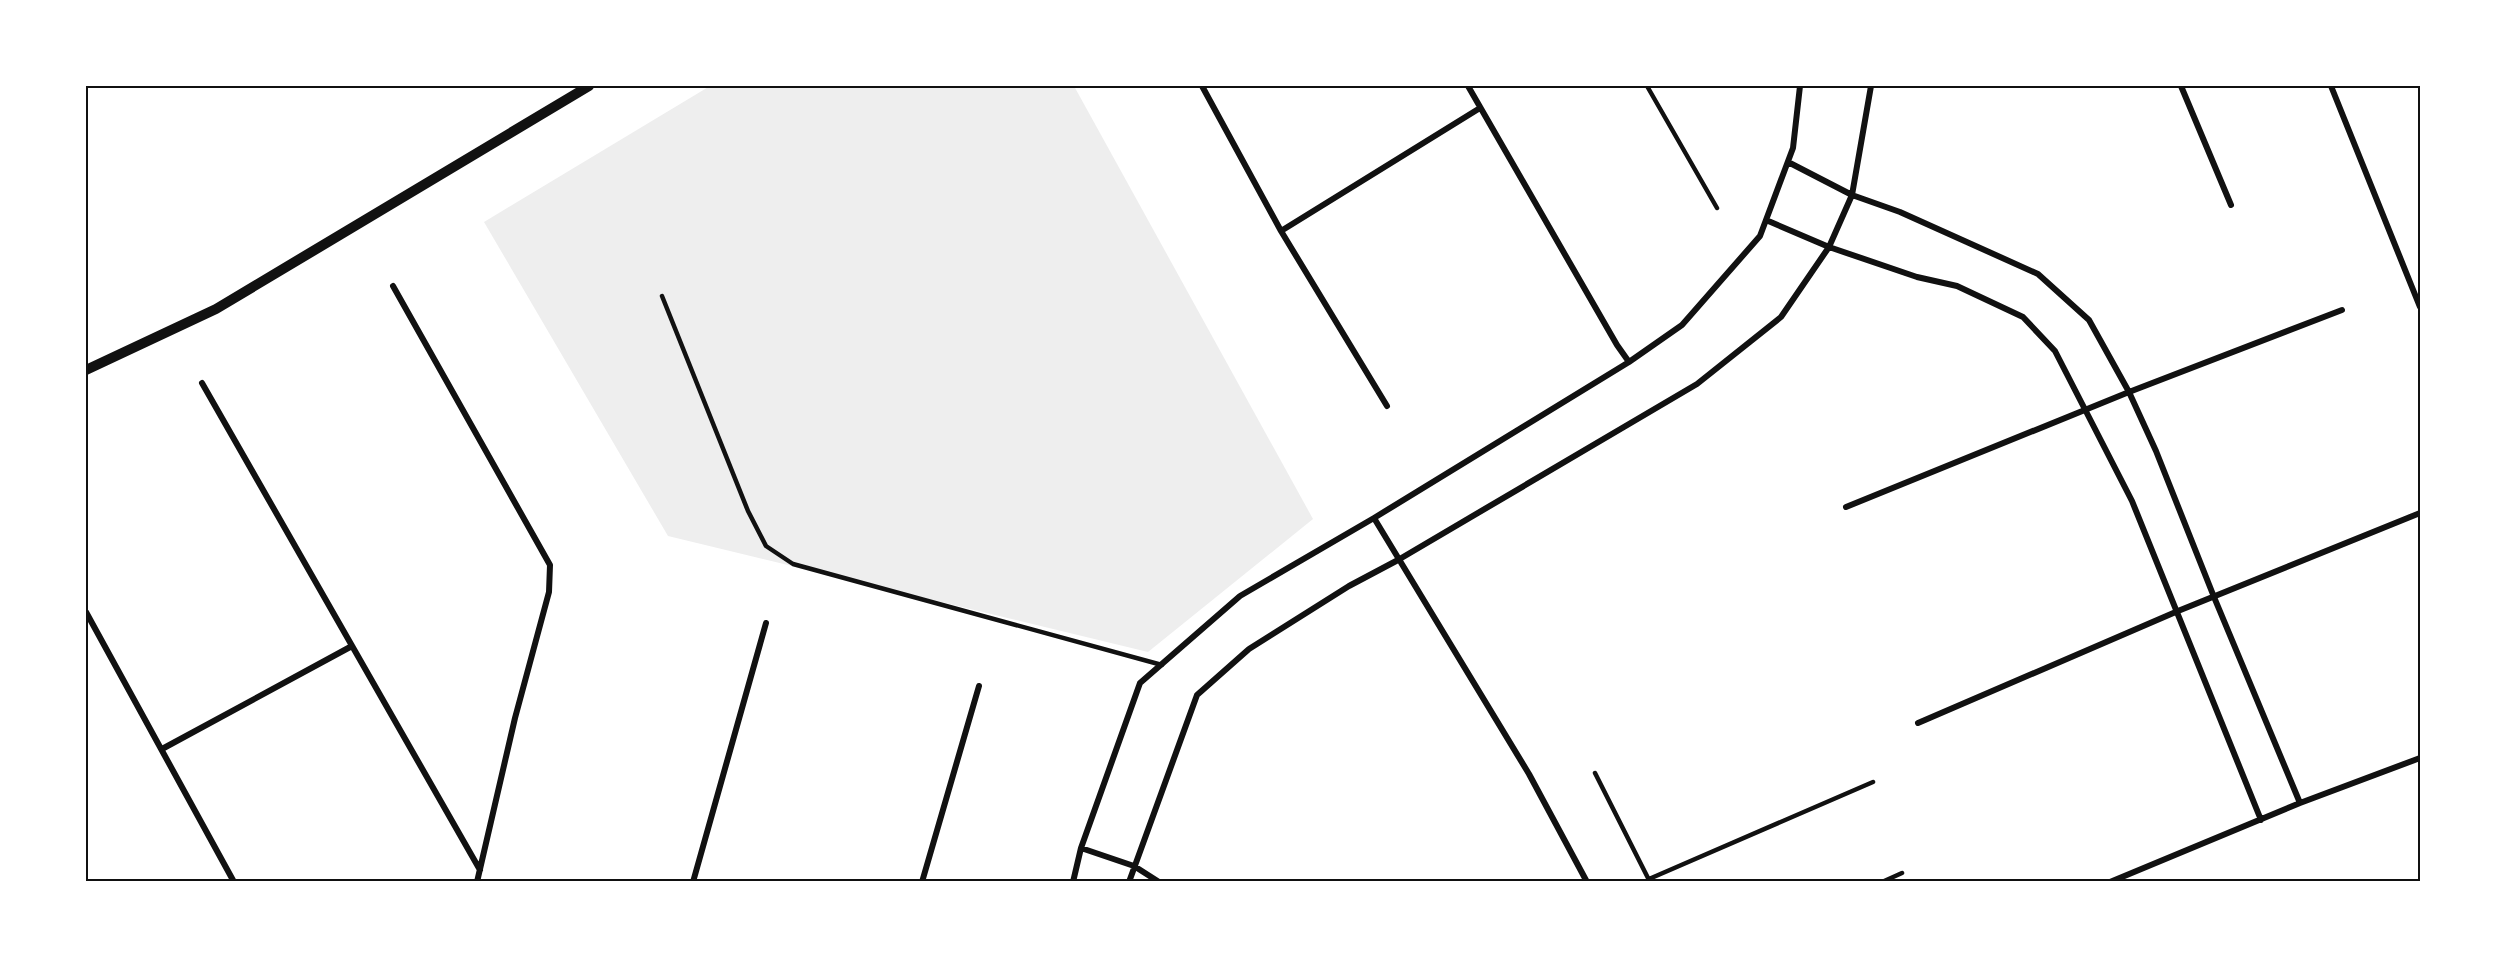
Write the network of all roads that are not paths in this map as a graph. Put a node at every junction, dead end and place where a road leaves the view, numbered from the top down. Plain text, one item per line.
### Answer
1 (589, 86) edge
2 (1202, 86) edge
3 (1468, 86) edge
4 (1647, 86) edge
5 (1800, 86) edge
6 (1871, 86) edge
7 (2181, 86) edge
8 (2331, 86) edge
9 (1480, 108) junction
10 (1788, 162) junction
11 (1852, 195) junction
12 (2231, 205) dead end
13 (1717, 208) dead end
14 (1766, 220) junction
15 (1281, 231) junction
16 (1830, 247) junction
17 (393, 286) dead end
18 (662, 297) dead end
19 (2421, 307) edge
20 (2342, 310) dead end
21 (1629, 362) junction
22 (86, 370) edge
23 (202, 383) dead end
24 (2129, 392) junction
25 (1387, 405) dead end
26 (2087, 410) junction
27 (1846, 507) dead end
28 (2421, 513) edge
29 (1374, 518) junction
30 (1398, 560) junction
31 (2214, 597) junction
32 (2178, 611) junction
33 (86, 612) edge
34 (766, 623) dead end
35 (352, 646) junction
36 (1162, 665) junction
37 (979, 686) dead end
38 (1918, 723) dead end
39 (162, 749) junction
40 (2421, 758) edge
41 (1595, 773) dead end
42 (1873, 782) dead end
43 (2300, 803) junction
44 (2261, 820) junction
45 (1081, 848) junction
46 (1134, 866) junction
47 (480, 871) junction
48 (1902, 873) dead end
49 (1649, 880) edge
50 (234, 882) edge
51 (477, 882) edge
52 (693, 882) edge
53 (922, 882) edge
54 (1073, 882) edge
55 (1129, 882) edge
56 (1159, 882) edge
57 (1587, 882) edge
58 (1882, 882) edge
59 (2110, 882) edge

1 - 22 street
2 - 15 street
3 - 9 street
4 - 13 lane
5 - 10 street
6 - 11 street
7 - 12 street
8 - 19 street
9 - 15 street
9 - 21 street
10 - 11 street
10 - 14 street
11 - 16 street
11 - 24 street
14 - 16 street
14 - 21 street
15 - 25 street
16 - 26 street
16 - 30 street
17 - 47 street
18 - 36 lane
20 - 24 street
21 - 29 street
23 - 35 street
24 - 26 street
24 - 31 street
26 - 27 street
26 - 32 street
28 - 31 street
29 - 30 street
29 - 36 street
30 - 46 street
30 - 57 street
31 - 32 street
31 - 43 street
32 - 38 street
32 - 44 street
33 - 39 street
34 - 52 street
35 - 39 street
35 - 47 street
36 - 45 street
37 - 53 street
39 - 50 street
40 - 43 street
41 - 49 lane
42 - 49 lane
43 - 44 street
44 - 59 street
45 - 46 street
45 - 54 street
46 - 55 street
46 - 56 street
47 - 51 street
48 - 58 lane

